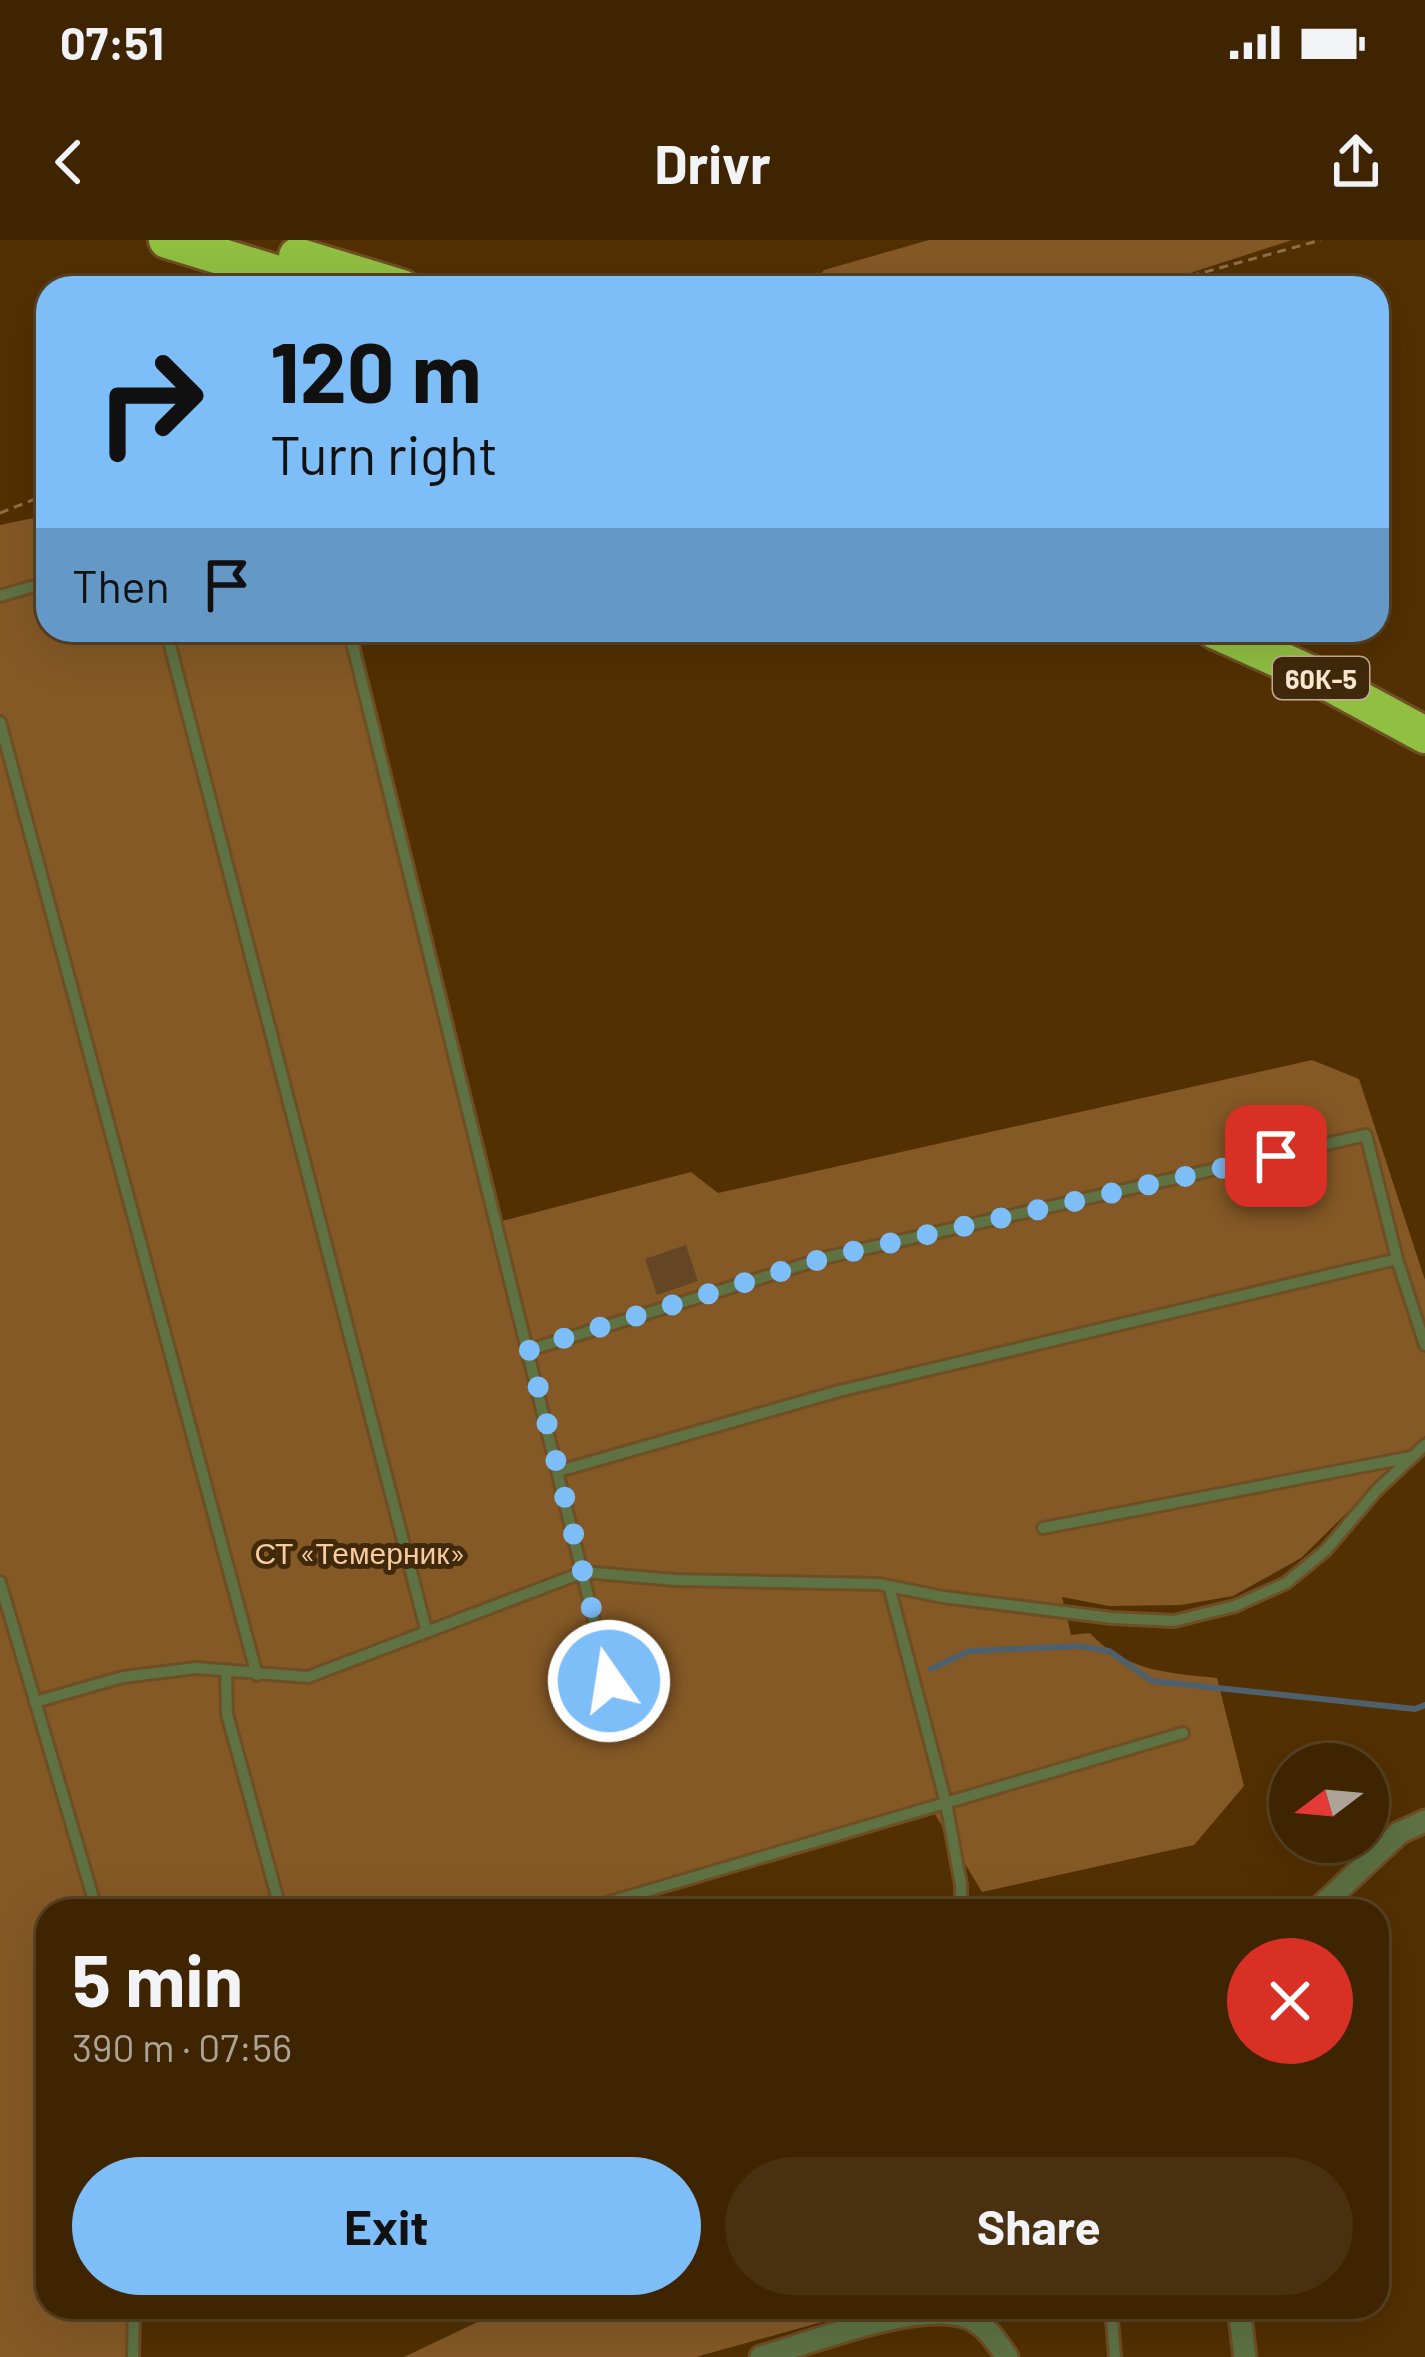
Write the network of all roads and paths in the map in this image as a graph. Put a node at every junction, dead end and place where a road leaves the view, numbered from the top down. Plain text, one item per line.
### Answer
1 (167, 240) edge
2 (245, 240) edge
3 (1321, 240) edge
4 (285, 276) edge
5 (363, 276) edge
6 (1190, 276) edge
7 (36, 498) edge
8 (0, 512) edge
9 (36, 586) edge
10 (0, 596) edge
11 (169, 642) edge
12 (352, 642) edge
13 (1240, 642) edge
14 (1296, 642) edge
15 (1425, 709) edge
16 (0, 722) edge
17 (1425, 735) edge
18 (1397, 1259) junction
19 (1425, 1345) edge
20 (529, 1349) junction
21 (1425, 1445) edge
22 (1412, 1457) junction
23 (559, 1471) junction
24 (1043, 1528) dead end
25 (584, 1572) junction
26 (0, 1582) edge
27 (890, 1586) junction
28 (426, 1629) junction
29 (226, 1672) junction
30 (257, 1675) junction
31 (609, 1681) dead end
32 (35, 1702) junction
33 (1183, 1733) dead end
34 (946, 1803) junction
35 (1425, 1822) edge
36 (93, 1899) edge
37 (278, 1899) edge
38 (620, 1899) edge
39 (961, 1899) edge
40 (1329, 1899) edge
41 (134, 2319) edge
42 (894, 2319) edge
43 (970, 2319) edge
44 (1112, 2319) edge
45 (1240, 2319) edge
46 (134, 2357) edge
47 (760, 2357) edge
48 (1007, 2357) edge
49 (1115, 2357) edge
50 (1245, 2357) edge

1 - 4 highway
2 - 5 highway
3 - 6 path
7 - 8 path
9 - 10 lane
11 - 28 lane
12 - 20 lane
13 - 17 highway, 60К-5
14 - 15 highway, 60К-5
16 - 30 lane
18 - 19 lane
18 - 20 lane
18 - 23 lane
20 - 23 lane
21 - 22 lane
22 - 24 lane
22 - 27 lane
23 - 25 lane
25 - 27 lane
25 - 28 lane
25 - 31 lane
26 - 32 lane
27 - 34 lane
28 - 30 lane
29 - 30 lane
29 - 32 lane
29 - 37 lane
32 - 36 lane
33 - 34 lane
34 - 38 lane
34 - 39 lane
35 - 40 street
41 - 46 lane
42 - 47 street
43 - 48 street
44 - 49 lane
45 - 50 street

